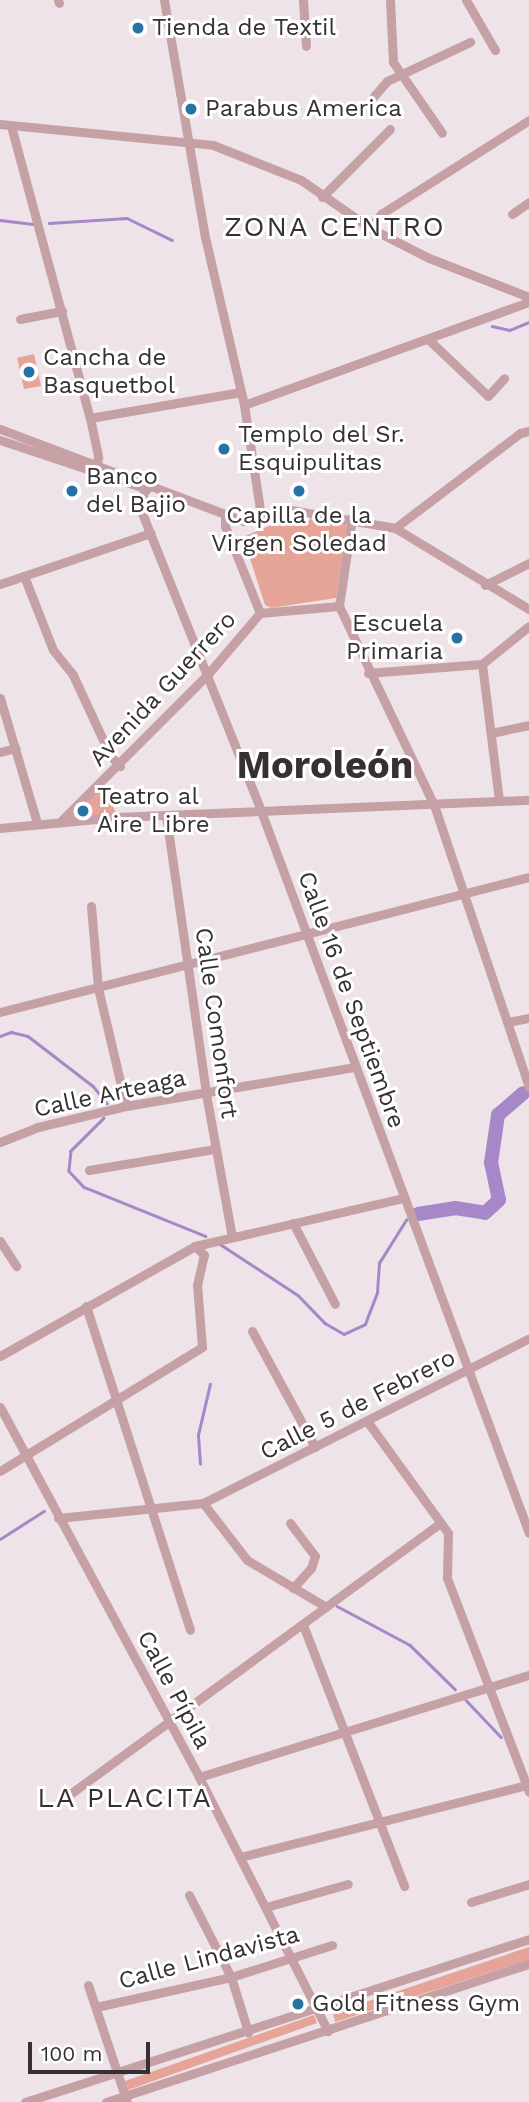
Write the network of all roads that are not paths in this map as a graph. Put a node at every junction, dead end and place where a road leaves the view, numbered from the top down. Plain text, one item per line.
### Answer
1 (164, 0) edge
2 (303, 0) edge
3 (390, 0) edge
4 (466, 0) edge
5 (470, 42) dead end
6 (306, 46) dead end
7 (495, 50) dead end
8 (398, 74) junction
9 (374, 96) dead end
10 (529, 120) edge
11 (0, 124) edge
12 (11, 126) junction
13 (390, 130) dead end
14 (442, 133) dead end
15 (188, 141) junction
16 (322, 197) junction
17 (529, 202) edge
18 (512, 214) dead end
19 (370, 228) junction
20 (529, 299) edge
21 (62, 311) junction
22 (20, 319) dead end
23 (429, 340) junction
24 (504, 378) dead end
25 (241, 392) junction
26 (244, 405) junction
27 (90, 418) junction
28 (0, 429) edge
29 (529, 431) edge
30 (0, 440) edge
31 (98, 464) junction
32 (95, 475) junction
33 (145, 486) junction
34 (225, 515) junction
35 (261, 516) junction
36 (352, 518) junction
37 (395, 528) junction
38 (150, 533) junction
39 (529, 563) edge
40 (24, 576) junction
41 (0, 584) edge
42 (485, 585) junction
43 (339, 606) junction
44 (529, 609) edge
45 (260, 613) junction
46 (529, 626) edge
47 (482, 664) junction
48 (368, 673) junction
49 (207, 675) junction
50 (0, 698) edge
51 (529, 724) edge
52 (491, 733) junction
53 (16, 748) junction
54 (0, 752) edge
55 (120, 766) junction
56 (529, 800) edge
57 (499, 801) junction
58 (434, 805) junction
59 (261, 811) junction
60 (166, 815) junction
61 (62, 820) junction
62 (37, 822) junction
63 (0, 828) edge
64 (529, 877) edge
65 (463, 892) junction
66 (91, 906) dead end
67 (305, 935) junction
68 (188, 965) junction
69 (98, 988) junction
70 (0, 1012) edge
71 (529, 1018) edge
72 (508, 1023) junction
73 (354, 1067) junction
74 (529, 1087) edge
75 (206, 1094) junction
76 (126, 1106) junction
77 (0, 1142) edge
78 (215, 1149) junction
79 (89, 1170) dead end
80 (403, 1198) junction
81 (293, 1223) junction
82 (232, 1237) junction
83 (0, 1241) edge
84 (198, 1245) junction
85 (16, 1266) dead end
86 (335, 1304) dead end
87 (86, 1306) junction
88 (252, 1331) dead end
89 (529, 1338) edge
90 (0, 1356) edge
91 (468, 1369) junction
92 (117, 1401) junction
93 (0, 1407) edge
94 (367, 1421) junction
95 (315, 1447) junction
96 (26, 1455) junction
97 (0, 1471) edge
98 (203, 1503) junction
99 (150, 1509) junction
100 (58, 1518) junction
101 (290, 1523) dead end
102 (441, 1523) junction
103 (529, 1533) edge
104 (293, 1588) junction
105 (326, 1607) junction
106 (303, 1625) junction
107 (190, 1630) dead end
108 (529, 1675) edge
109 (489, 1687) junction
110 (170, 1721) junction
111 (344, 1730) junction
112 (199, 1777) junction
113 (528, 1788) edge
114 (66, 1797) dead end
115 (380, 1822) junction
116 (240, 1857) junction
117 (348, 1884) dead end
118 (529, 1884) edge
119 (404, 1886) dead end
120 (189, 1895) dead end
121 (471, 1902) dead end
122 (266, 1907) junction
123 (529, 1939) edge
124 (332, 1945) dead end
125 (292, 1956) junction
126 (529, 1964) edge
127 (231, 1977) junction
128 (89, 1985) dead end
129 (96, 2007) junction
130 (320, 2010) junction
131 (328, 2031) junction
132 (248, 2032) junction
133 (118, 2073) junction
134 (126, 2099) edge
135 (25, 2102) edge
136 (106, 2102) edge

1 - 15 street
2 - 6 street
3 - 8 street
4 - 7 street
5 - 8 street
8 - 9 street
8 - 14 street
10 - 19 street
11 - 12 street
12 - 15 street
12 - 21 street
13 - 16 street
15 - 16 street
15 - 25 street
16 - 19 street
17 - 18 street
19 - 20 street
20 - 23 street
21 - 22 street
21 - 27 street
23 - 24 street
23 - 26 street
25 - 26 street
25 - 27 street
26 - 35 street
27 - 31 street
28 - 31 street
29 - 37 street
30 - 32 street
31 - 32 street
31 - 33 street
32 - 33 street
33 - 34 street
33 - 38 street, Calle 16 de Septiembre
34 - 35 street
34 - 45 street
35 - 36 street
36 - 37 street
36 - 43 street
37 - 42 street
38 - 40 street
38 - 49 street, Calle 16 de Septiembre
39 - 42 street
40 - 41 street
40 - 55 street
42 - 44 street
43 - 45 street
43 - 48 street
45 - 49 street, Avenida Guerrero
46 - 47 street
47 - 48 street
47 - 52 street
48 - 58 street
49 - 55 street, Avenida Guerrero
49 - 59 street, Calle 16 de Septiembre
50 - 53 street
51 - 52 street
52 - 57 street
53 - 54 street
53 - 62 street
55 - 61 street, Avenida Guerrero
56 - 57 street
57 - 58 street
58 - 59 street
58 - 65 street
59 - 60 street
59 - 67 street, Calle 16 de Septiembre
60 - 61 street
60 - 68 street, Calle Comonfort
61 - 62 street
62 - 63 street
64 - 65 street
65 - 67 street
65 - 72 street
66 - 69 street
67 - 68 street
67 - 73 street, Calle 16 de Septiembre
68 - 69 street
68 - 75 street, Calle Comonfort
69 - 70 street
69 - 76 street
71 - 72 street
72 - 74 street
73 - 75 street, Calle Arteaga
73 - 80 street, Calle 16 de Septiembre
75 - 76 street, Calle Arteaga
75 - 78 street, Calle Comonfort
76 - 77 street, Calle Arteaga
78 - 79 street
78 - 82 street, Calle Comonfort
80 - 81 street
80 - 91 street, Calle 16 de Septiembre
81 - 82 street
81 - 86 street
82 - 84 street
83 - 85 street
84 - 87 street
84 - 92 street
87 - 90 street
87 - 92 street
88 - 95 street
89 - 91 street, Calle 5 de Febrero
91 - 94 street, Calle 5 de Febrero
91 - 103 street, Calle 16 de Septiembre
92 - 96 street
92 - 99 street
93 - 96 street, Calle Pípila
94 - 95 street, Calle 5 de Febrero
94 - 102 street
95 - 98 street, Calle 5 de Febrero
96 - 97 street
96 - 100 street, Calle Pípila
98 - 99 street, Calle 5 de Febrero
98 - 104 street
99 - 100 street, Calle 5 de Febrero
99 - 107 street
100 - 110 street, Calle Pípila
101 - 104 street
102 - 105 street
102 - 109 street
104 - 105 street
105 - 106 street
106 - 110 street
106 - 111 street
108 - 109 street
109 - 111 street
109 - 113 street
110 - 112 street, Calle Pípila
110 - 114 street
111 - 112 street
111 - 115 street
112 - 116 street, Calle Pípila
113 - 115 street
115 - 116 street
115 - 119 street
116 - 122 street, Calle Pípila
117 - 122 street
118 - 121 street
120 - 127 street
122 - 125 street, Calle Pípila
123 - 130 street
124 - 125 street, Calle Lindavista
125 - 127 street, Calle Lindavista
125 - 130 street, Calle Pípila
126 - 131 street
127 - 129 street, Calle Lindavista
127 - 132 street
128 - 129 street
129 - 133 street
130 - 131 street, Calle Pípila
130 - 132 street
131 - 134 street
132 - 133 street
133 - 134 street
133 - 135 street
134 - 136 street

